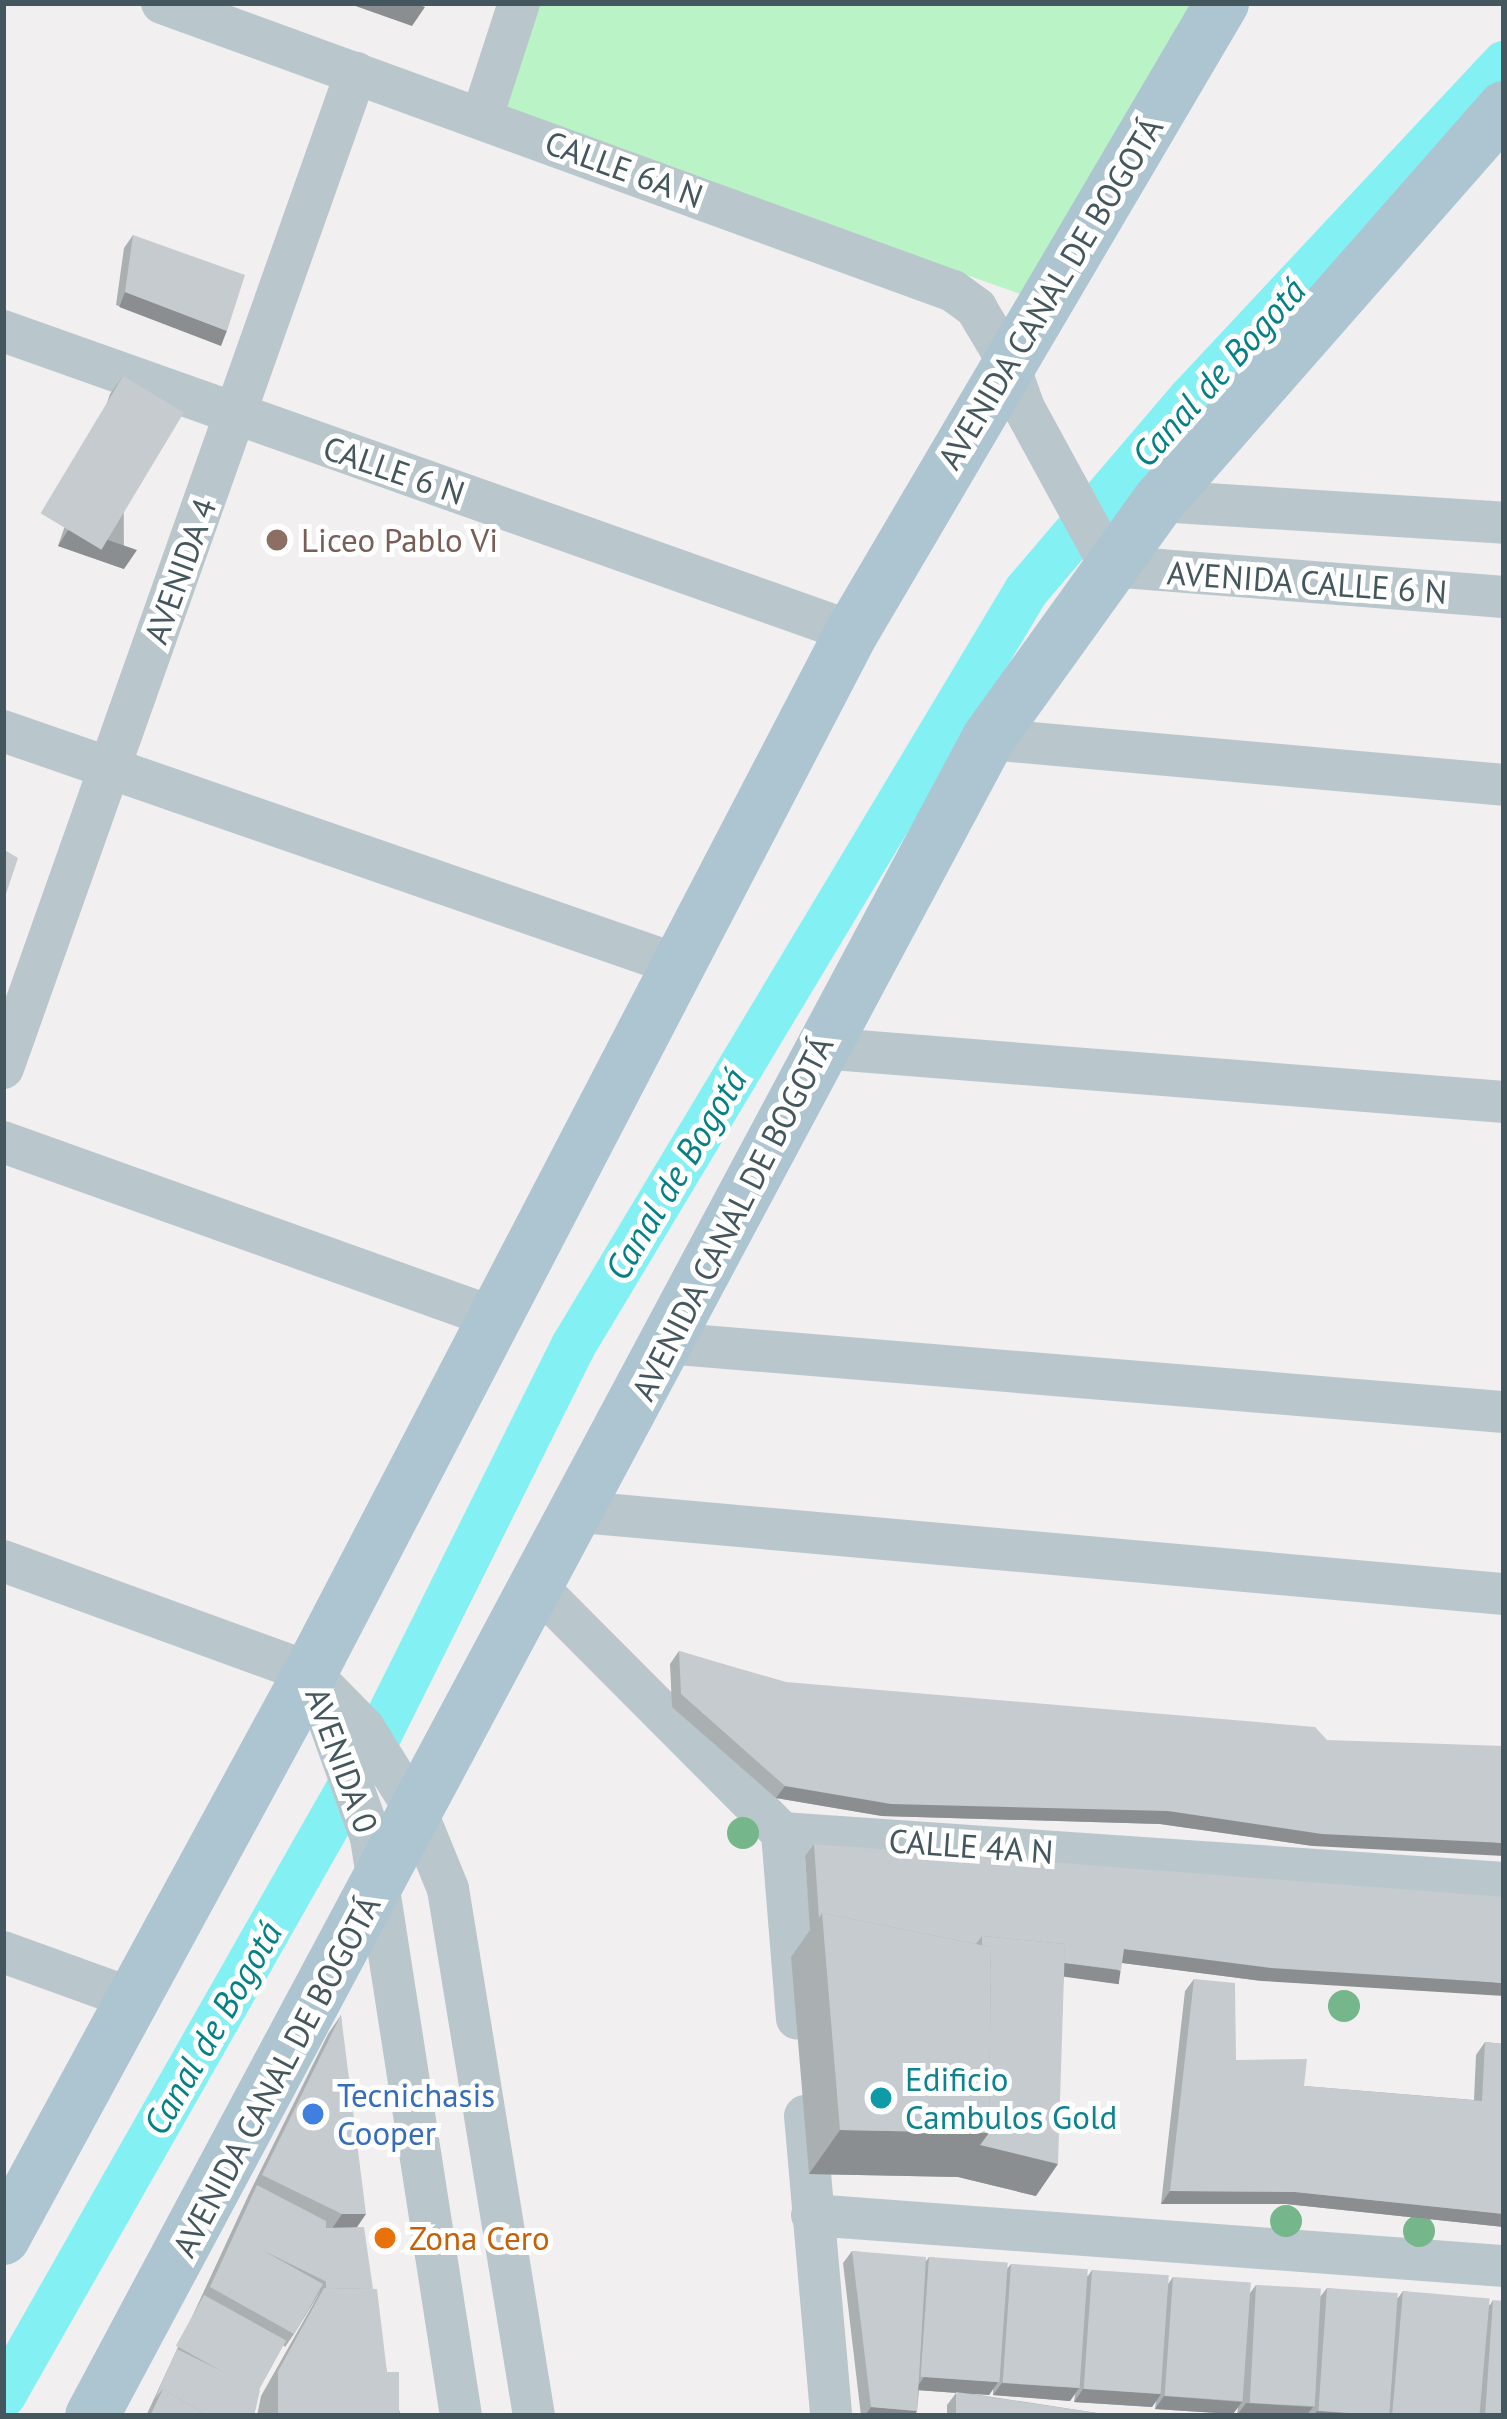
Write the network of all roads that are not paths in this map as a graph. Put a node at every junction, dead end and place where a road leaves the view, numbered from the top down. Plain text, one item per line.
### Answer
1 (162, 3) edge
2 (519, 3) edge
3 (1222, 3) edge
4 (356, 73) junction
5 (1504, 108) edge
6 (482, 117) junction
7 (3, 331) edge
8 (1016, 384) junction
9 (236, 414) junction
10 (1159, 501) junction
11 (1504, 523) edge
12 (1098, 545) junction
13 (1504, 597) edge
14 (852, 632) junction
15 (3, 731) edge
16 (988, 739) junction
17 (110, 768) junction
18 (1504, 785) edge
19 (675, 964) junction
20 (820, 1048) junction
21 (3, 1068) edge
22 (1504, 1102) edge
23 (3, 1142) edge
24 (495, 1318) junction
25 (666, 1343) junction
26 (1504, 1412) edge
27 (581, 1512) junction
28 (3, 1561) edge
29 (539, 1590) junction
30 (1504, 1594) edge
31 (310, 1673) junction
32 (352, 1737) junction
33 (391, 1830) junction
34 (782, 1834) junction
35 (1504, 1882) edge
36 (3, 1952) edge
37 (133, 2000) junction
38 (812, 2215) junction
39 (3, 2238) edge
40 (1504, 2266) edge
41 (92, 2416) edge
42 (461, 2416) edge
43 (533, 2416) edge
44 (831, 2416) edge

1 - 4 street, CALLE 6A N
2 - 6 street
3 - 8 main road, AVENIDA CANAL DE BOGOTÁ
4 - 6 street, CALLE 6A N
4 - 9 street, AVENIDA 4
5 - 10 main road, AVENIDA CANAL DE BOGOTÁ
6 - 8 street, CALLE 6A N
7 - 9 street, CALLE 6 N
8 - 12 street, CALLE 6A N
8 - 14 main road, AVENIDA CANAL DE BOGOTÁ
9 - 14 street, CALLE 6 N
9 - 17 street, AVENIDA 4
10 - 11 street
10 - 12 main road, AVENIDA CANAL DE BOGOTÁ
12 - 13 street, AVENIDA CALLE 6 N
12 - 16 main road, AVENIDA CANAL DE BOGOTÁ
14 - 19 main road, AVENIDA CANAL DE BOGOTÁ
15 - 17 street
16 - 18 street
16 - 20 main road, AVENIDA CANAL DE BOGOTÁ
17 - 19 street
17 - 21 street, AVENIDA 4
19 - 24 main road, AVENIDA CANAL DE BOGOTÁ
20 - 22 street
20 - 25 main road, AVENIDA CANAL DE BOGOTÁ
23 - 24 street
24 - 31 main road, AVENIDA CANAL DE BOGOTÁ
25 - 26 street
25 - 27 main road, AVENIDA CANAL DE BOGOTÁ
27 - 29 main road, AVENIDA CANAL DE BOGOTÁ
27 - 30 street
28 - 31 street
29 - 33 main road, AVENIDA CANAL DE BOGOTÁ
29 - 34 street
31 - 32 street, AVENIDA 0
31 - 37 main road, AVENIDA CANAL DE BOGOTÁ
32 - 33 street, AVENIDA 0
32 - 33 street, AVENIDA 0
33 - 41 main road, AVENIDA CANAL DE BOGOTÁ
33 - 42 street, AVENIDA 0
33 - 43 street, AVENIDA 0
34 - 35 street, CALLE 4A N
34 - 38 street
36 - 37 street
37 - 39 main road, AVENIDA CANAL DE BOGOTÁ
38 - 40 street
38 - 44 street

